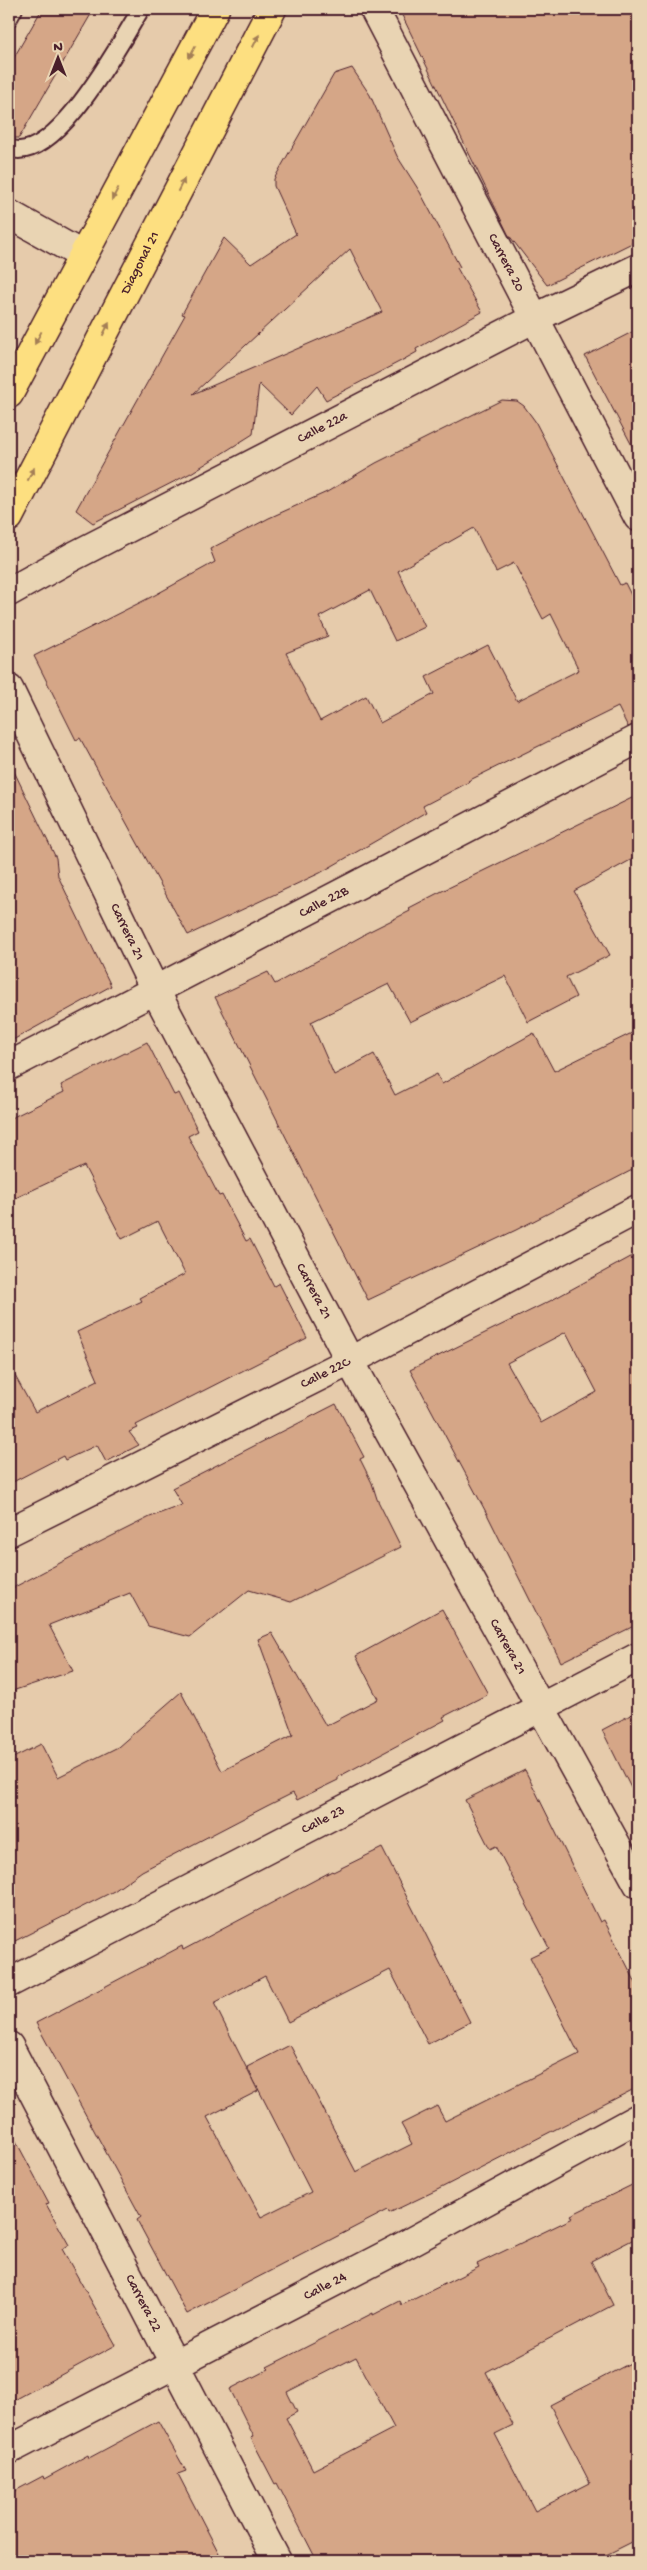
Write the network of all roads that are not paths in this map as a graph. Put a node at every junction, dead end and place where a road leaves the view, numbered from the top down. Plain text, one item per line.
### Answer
1 (14, 9) edge
2 (141, 9) edge
3 (215, 9) edge
4 (272, 9) edge
5 (374, 9) edge
6 (9, 18) edge
7 (9, 148) edge
8 (9, 214) edge
9 (82, 255) junction
10 (638, 268) edge
11 (535, 318) junction
12 (9, 394) edge
13 (9, 517) edge
14 (638, 517) edge
15 (9, 592) edge
16 (9, 689) edge
17 (638, 739) edge
18 (155, 990) junction
19 (9, 1066) edge
20 (638, 1209) edge
21 (350, 1361) junction
22 (9, 1532) edge
23 (638, 1657) edge
24 (541, 1709) junction
25 (638, 1884) edge
26 (9, 1983) edge
27 (9, 2046) edge
28 (638, 2118) edge
29 (175, 2365) junction
30 (9, 2450) edge
31 (277, 2561) edge

1 - 6 lane
2 - 7 lane
3 -> 9 highway
13 -> 4 highway, Diagonal 21
5 - 11 street, Carrera 20
8 - 9 street
9 -> 12 highway
10 - 11 street, Calle 22a
11 - 14 street, Carrera 20
11 - 15 street, Calle 22a
16 - 18 street, Carrera 21
17 - 18 street, Calle 22B
18 - 19 street, Calle 22B
18 - 21 street, Carrera 21
20 - 21 street, Calle 22C
21 - 22 street, Calle 22C
21 - 24 street, Carrera 21
23 - 24 street, Calle 23
24 - 25 street, Carrera 21
24 - 26 street, Calle 23
27 - 29 street, Carrera 22
28 - 29 street, Calle 24
29 - 30 street, Calle 24
29 - 31 street, Carrera 22

